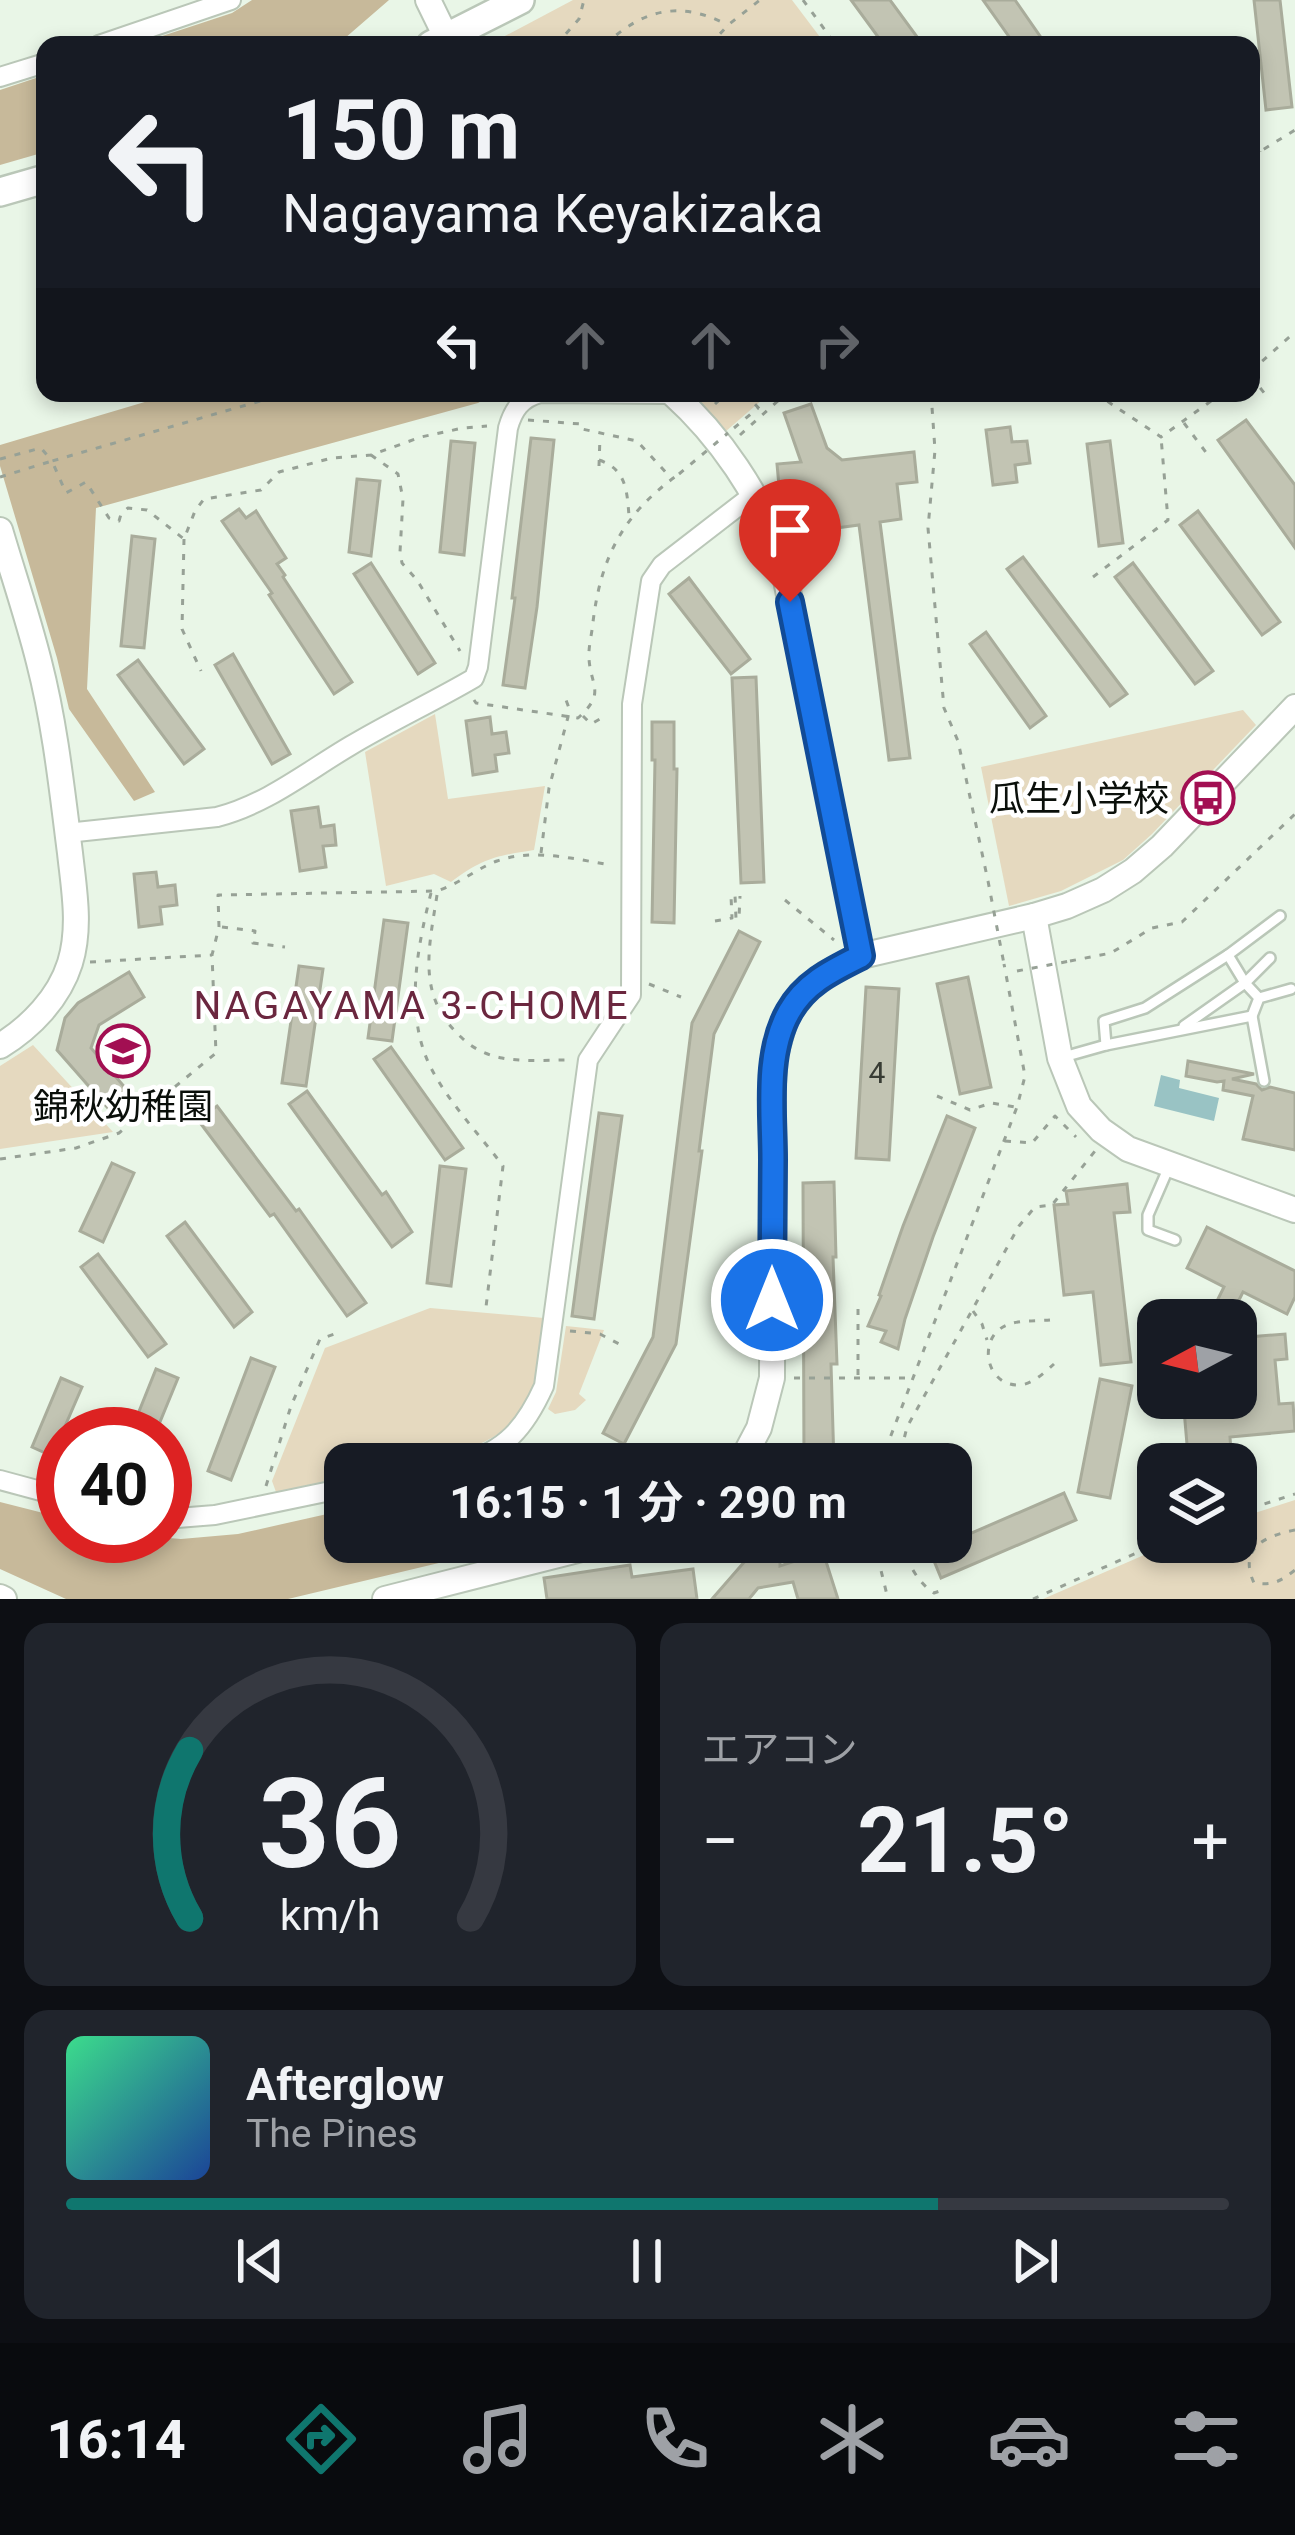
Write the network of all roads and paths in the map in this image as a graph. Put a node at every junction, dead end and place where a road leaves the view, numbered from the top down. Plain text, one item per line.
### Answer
1 (231, 0) edge
2 (428, 0) edge
3 (520, 0) edge
4 (584, 0) edge
5 (760, 0) edge
6 (803, 0) edge
7 (728, 25) junction
8 (125, 36) edge
9 (440, 36) edge
10 (455, 36) edge
11 (564, 36) edge
12 (615, 36) edge
13 (718, 36) edge
14 (829, 36) edge
15 (36, 66) edge
16 (0, 77) edge
17 (1295, 130) edge
18 (1260, 152) edge
19 (36, 182) edge
20 (0, 192) edge
21 (1295, 332) edge
22 (1260, 365) edge
23 (1260, 387) edge
24 (1265, 394) dead end
25 (257, 402) edge
26 (520, 402) edge
27 (682, 402) edge
28 (753, 402) edge
29 (777, 402) edge
30 (932, 402) edge
31 (1108, 402) edge
32 (1209, 402) edge
33 (758, 408) junction
34 (764, 414) junction
35 (522, 419) dead end
36 (1183, 421) junction
37 (483, 426) dead end
38 (600, 434) junction
39 (1161, 437) junction
40 (725, 442) junction
41 (370, 455) junction
42 (0, 459) edge
43 (1211, 460) dead end
44 (52, 461) junction
45 (0, 477) edge
46 (673, 479) junction
47 (754, 494) junction
48 (629, 518) junction
49 (1161, 526) junction
50 (0, 530) edge
51 (1167, 535) dead end
52 (184, 539) junction
53 (1093, 577) dead end
54 (478, 667) junction
55 (201, 671) dead end
56 (462, 685) junction
57 (566, 700) dead end
58 (1295, 707) edge
59 (582, 715) junction
60 (608, 715) dead end
61 (568, 717) junction
62 (1295, 814) edge
63 (67, 833) junction
64 (540, 854) junction
65 (630, 868) junction
66 (435, 891) junction
67 (740, 896) dead end
68 (785, 899) dead end
69 (1034, 916) junction
70 (1280, 916) dead end
71 (716, 921) dead end
72 (219, 926) junction
73 (829, 936) dead end
74 (285, 947) dead end
75 (212, 955) junction
76 (1228, 955) junction
77 (861, 956) junction
78 (1270, 958) dead end
79 (70, 963) junction
80 (1006, 973) junction
81 (631, 976) junction
82 (1244, 983) junction
83 (1291, 989) dead end
84 (681, 997) dead end
85 (1259, 998) junction
86 (1252, 1016) junction
87 (1179, 1029) junction
88 (1106, 1045) junction
89 (0, 1046) edge
90 (1060, 1058) junction
91 (588, 1060) junction
92 (1264, 1081) dead end
93 (937, 1096) dead end
94 (1017, 1107) junction
95 (1108, 1135) junction
96 (1076, 1137) dead end
97 (1003, 1142) junction
98 (0, 1159) edge
99 (1170, 1164) junction
100 (1295, 1210) edge
101 (1175, 1240) dead end
102 (858, 1301) dead end
103 (486, 1307) dead end
104 (972, 1310) junction
105 (1050, 1320) dead end
106 (568, 1331) dead end
107 (340, 1332) dead end
108 (988, 1344) junction
109 (621, 1345) dead end
110 (1054, 1364) dead end
111 (857, 1377) junction
112 (772, 1378) junction
113 (912, 1378) junction
114 (505, 1443) edge
115 (751, 1443) edge
116 (888, 1443) edge
117 (903, 1443) edge
118 (0, 1480) edge
119 (36, 1490) edge
120 (324, 1492) edge
121 (1295, 1494) edge
122 (262, 1505) junction
123 (1257, 1506) edge
124 (192, 1517) edge
125 (1295, 1530) edge
126 (1137, 1553) edge
127 (526, 1563) edge
128 (879, 1563) edge
129 (910, 1563) edge
130 (1295, 1570) edge
131 (946, 1589) dead end
132 (385, 1599) edge
133 (888, 1599) edge
134 (1033, 1599) edge

1 - 8 street
2 - 9 street
3 - 10 main road
4 - 11 path
5 - 7 path
6 - 14 path
7 - 12 path
7 - 13 path
15 - 16 street
17 - 18 path
19 - 20 main road
21 - 22 path
23 - 24 path
25 - 44 path
26 - 54 street
27 - 40 street
28 - 33 path
29 - 34 path
30 - 80 path, bridge
31 - 39 path
32 - 36 path
33 - 34 path
33 - 40 path
34 - 40 path
35 - 38 path
36 - 39 path
36 - 43 path
37 - 41 path
38 - 46 path
38 - 48 path
39 - 49 path
40 - 46 path, bridge
40 - 47 street
41 - 52 path
41 - 54 path
42 - 44 path
44 - 45 path
44 - 52 path
46 - 48 path
47 - 65 street
47 - 77 street
48 - 59 path
49 - 51 path
49 - 53 path
50 - 63 street
52 - 55 path
54 - 56 street
56 - 61 path
56 - 63 street
57 - 61 path
58 - 69 street
59 - 60 path
59 - 61 path
61 - 64 path
62 - 80 path, bridge
63 - 79 street
64 - 65 path
64 - 66 path
65 - 81 street
66 - 72 path
66 - 91 path
66 - 103 path
67 - 71 path
68 - 73 path
69 - 77 street
69 - 90 street
70 - 76 lane
72 - 74 path
72 - 75 path
75 - 79 path
75 - 98 path
76 - 82 lane
76 - 88 lane
77 - 112 street
78 - 82 lane
79 - 89 street
80 - 94 path
81 - 84 path
81 - 91 street
82 - 85 lane
82 - 87 lane
83 - 85 lane
85 - 86 lane
86 - 87 lane
86 - 92 lane
87 - 88 lane
88 - 90 lane
90 - 95 street
91 - 114 street
93 - 94 path
94 - 97 path
95 - 99 street
95 - 104 path
96 - 97 path
97 - 113 path
99 - 100 street
99 - 101 lane
102 - 111 path
104 - 108 path
104 - 117 path
105 - 108 path
106 - 109 path
107 - 122 path
108 - 110 path
111 - 112 path
111 - 113 path
112 - 115 street
113 - 116 path
118 - 119 street
120 - 122 street
121 - 123 path
122 - 124 street
125 - 130 path
126 - 134 path
127 - 132 street
128 - 133 path
129 - 131 path

